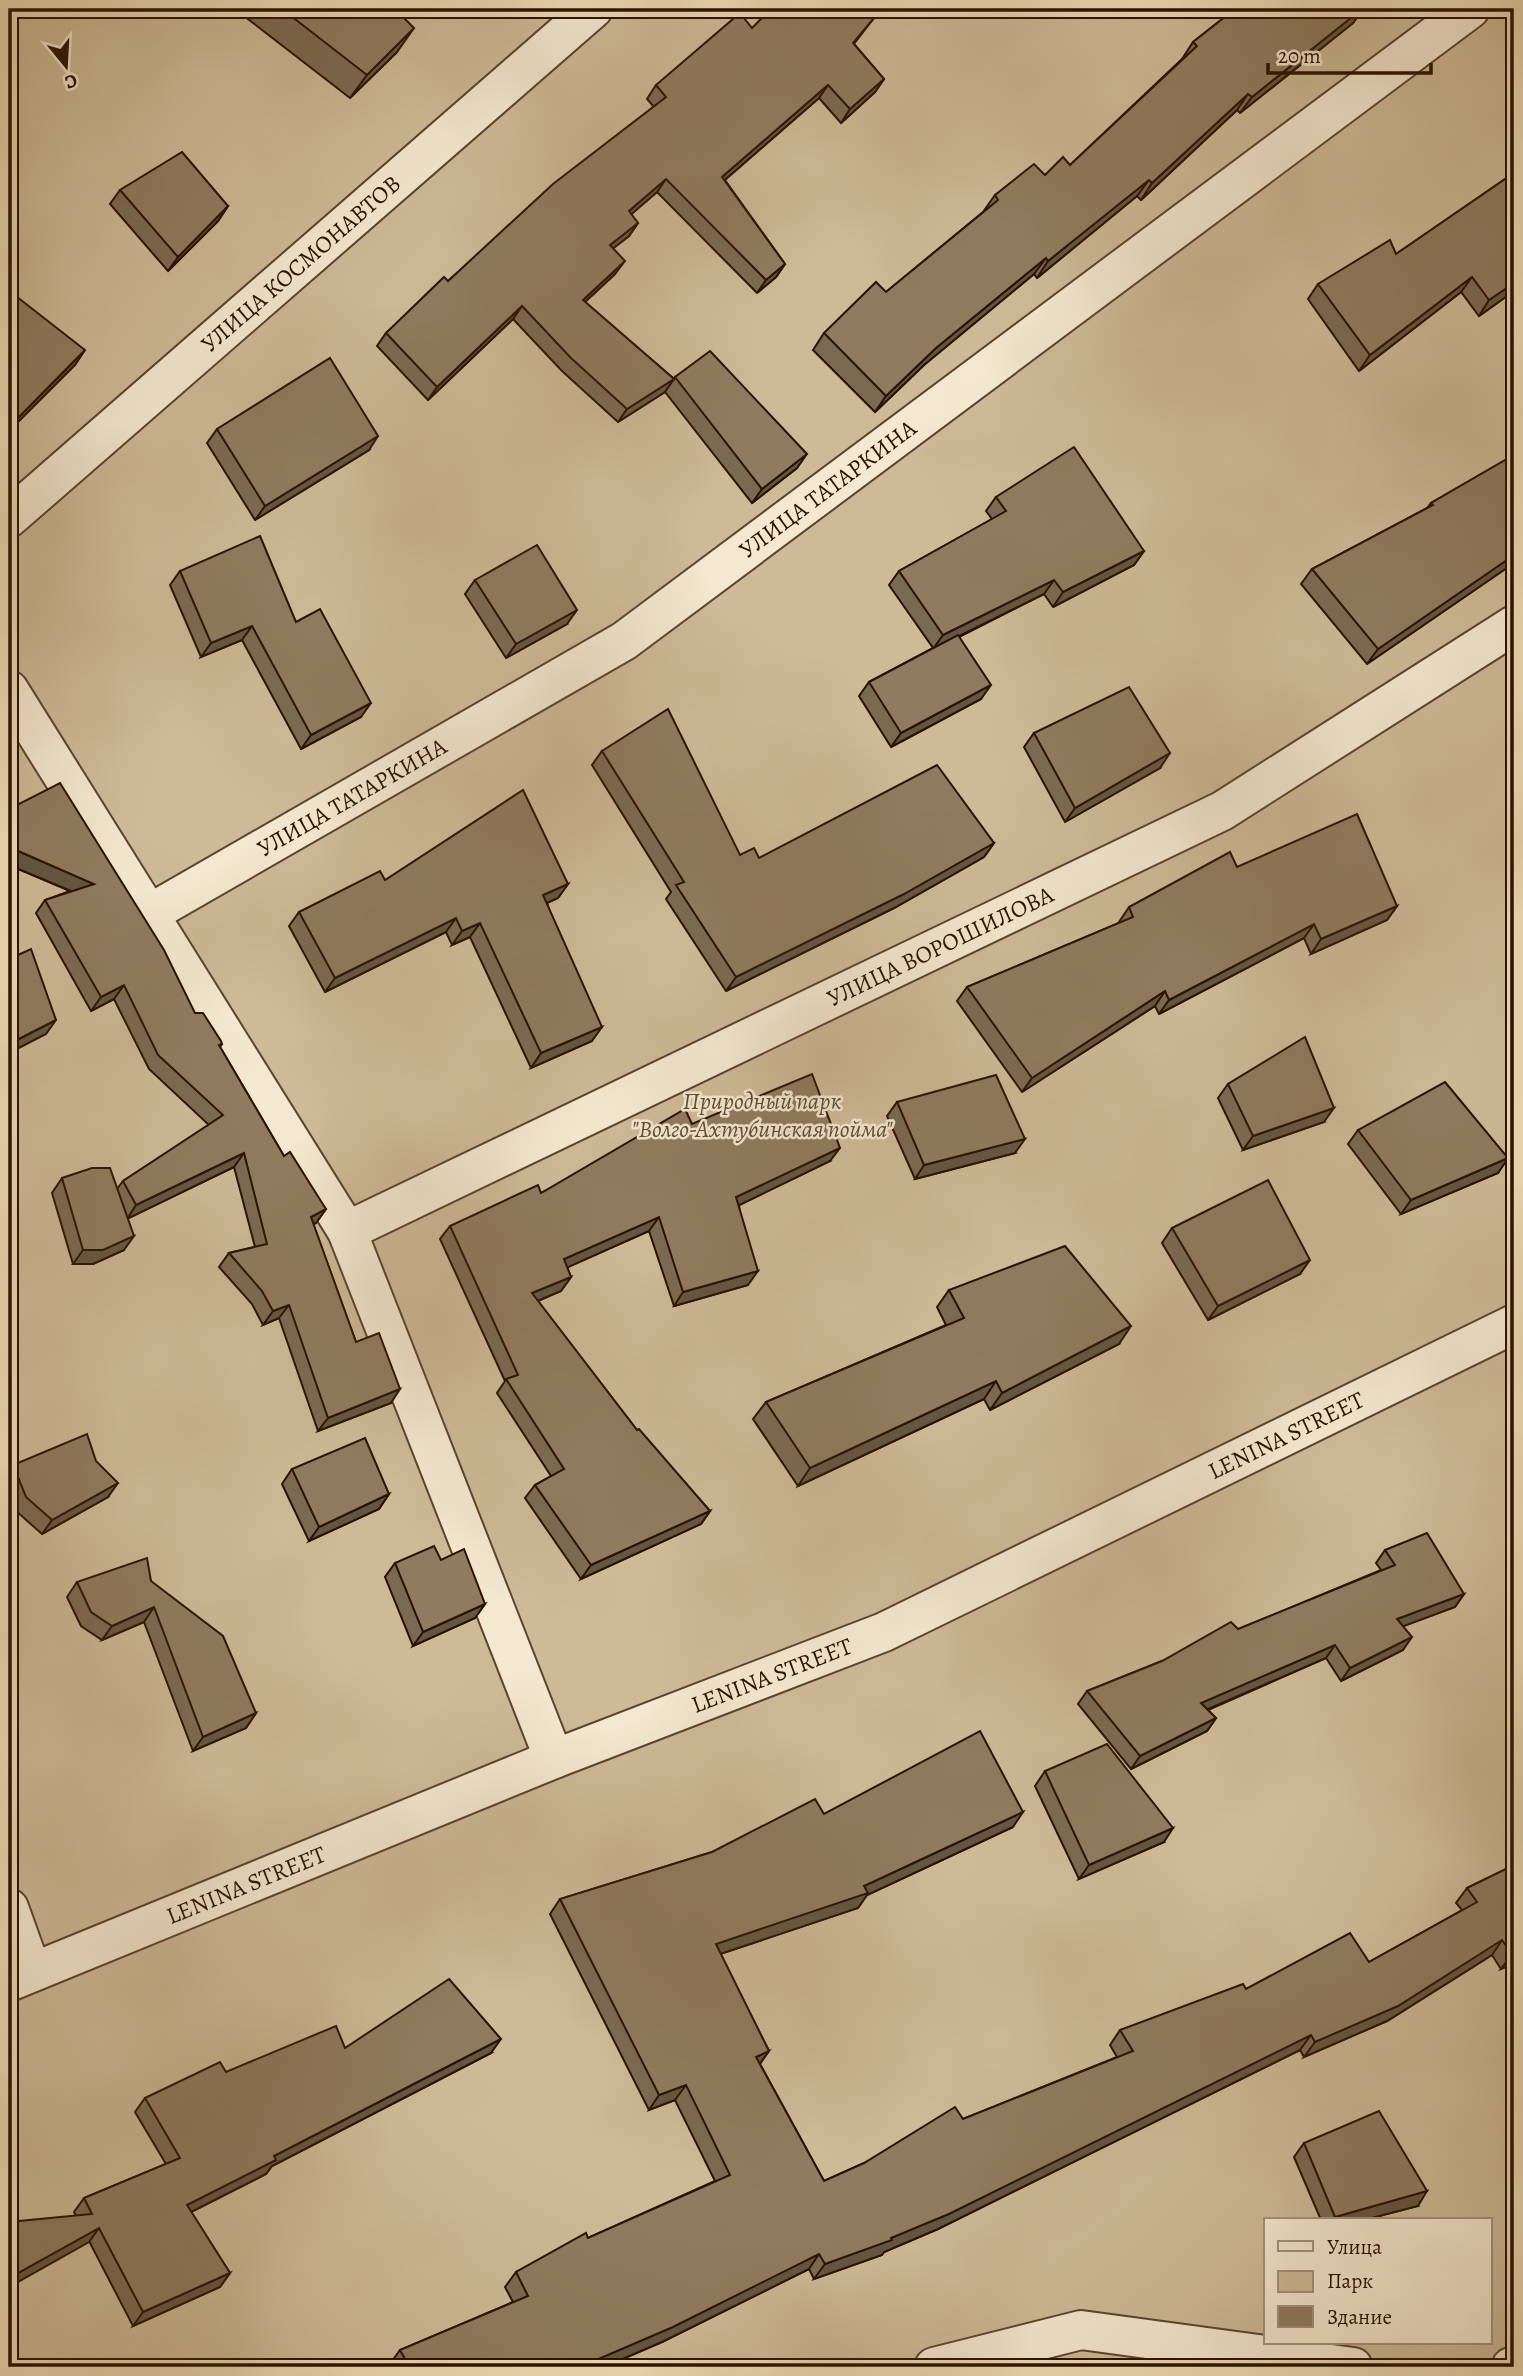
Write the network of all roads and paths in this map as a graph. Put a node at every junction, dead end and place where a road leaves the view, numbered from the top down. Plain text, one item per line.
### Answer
1 (593, 9) edge
2 (1470, 9) edge
3 (9, 518) edge
4 (1514, 625) edge
5 (9, 690) edge
6 (149, 914) junction
7 (348, 1231) junction
8 (1514, 1324) edge
9 (554, 1759) junction
10 (9, 1908) edge
11 (20, 1977) edge
12 (934, 2367) edge
13 (1353, 2367) edge

1 - 3 street, УЛИЦА КОСМОНАВТОВ
2 - 6 street, УЛИЦА ТАТАРКИНА
4 - 7 street, УЛИЦА ВОРОШИЛОВА
5 - 6 street
6 - 7 street
7 - 9 street
8 - 9 street, LENINA STREET
9 - 11 street, LENINA STREET
10 - 11 street
12 - 13 street

